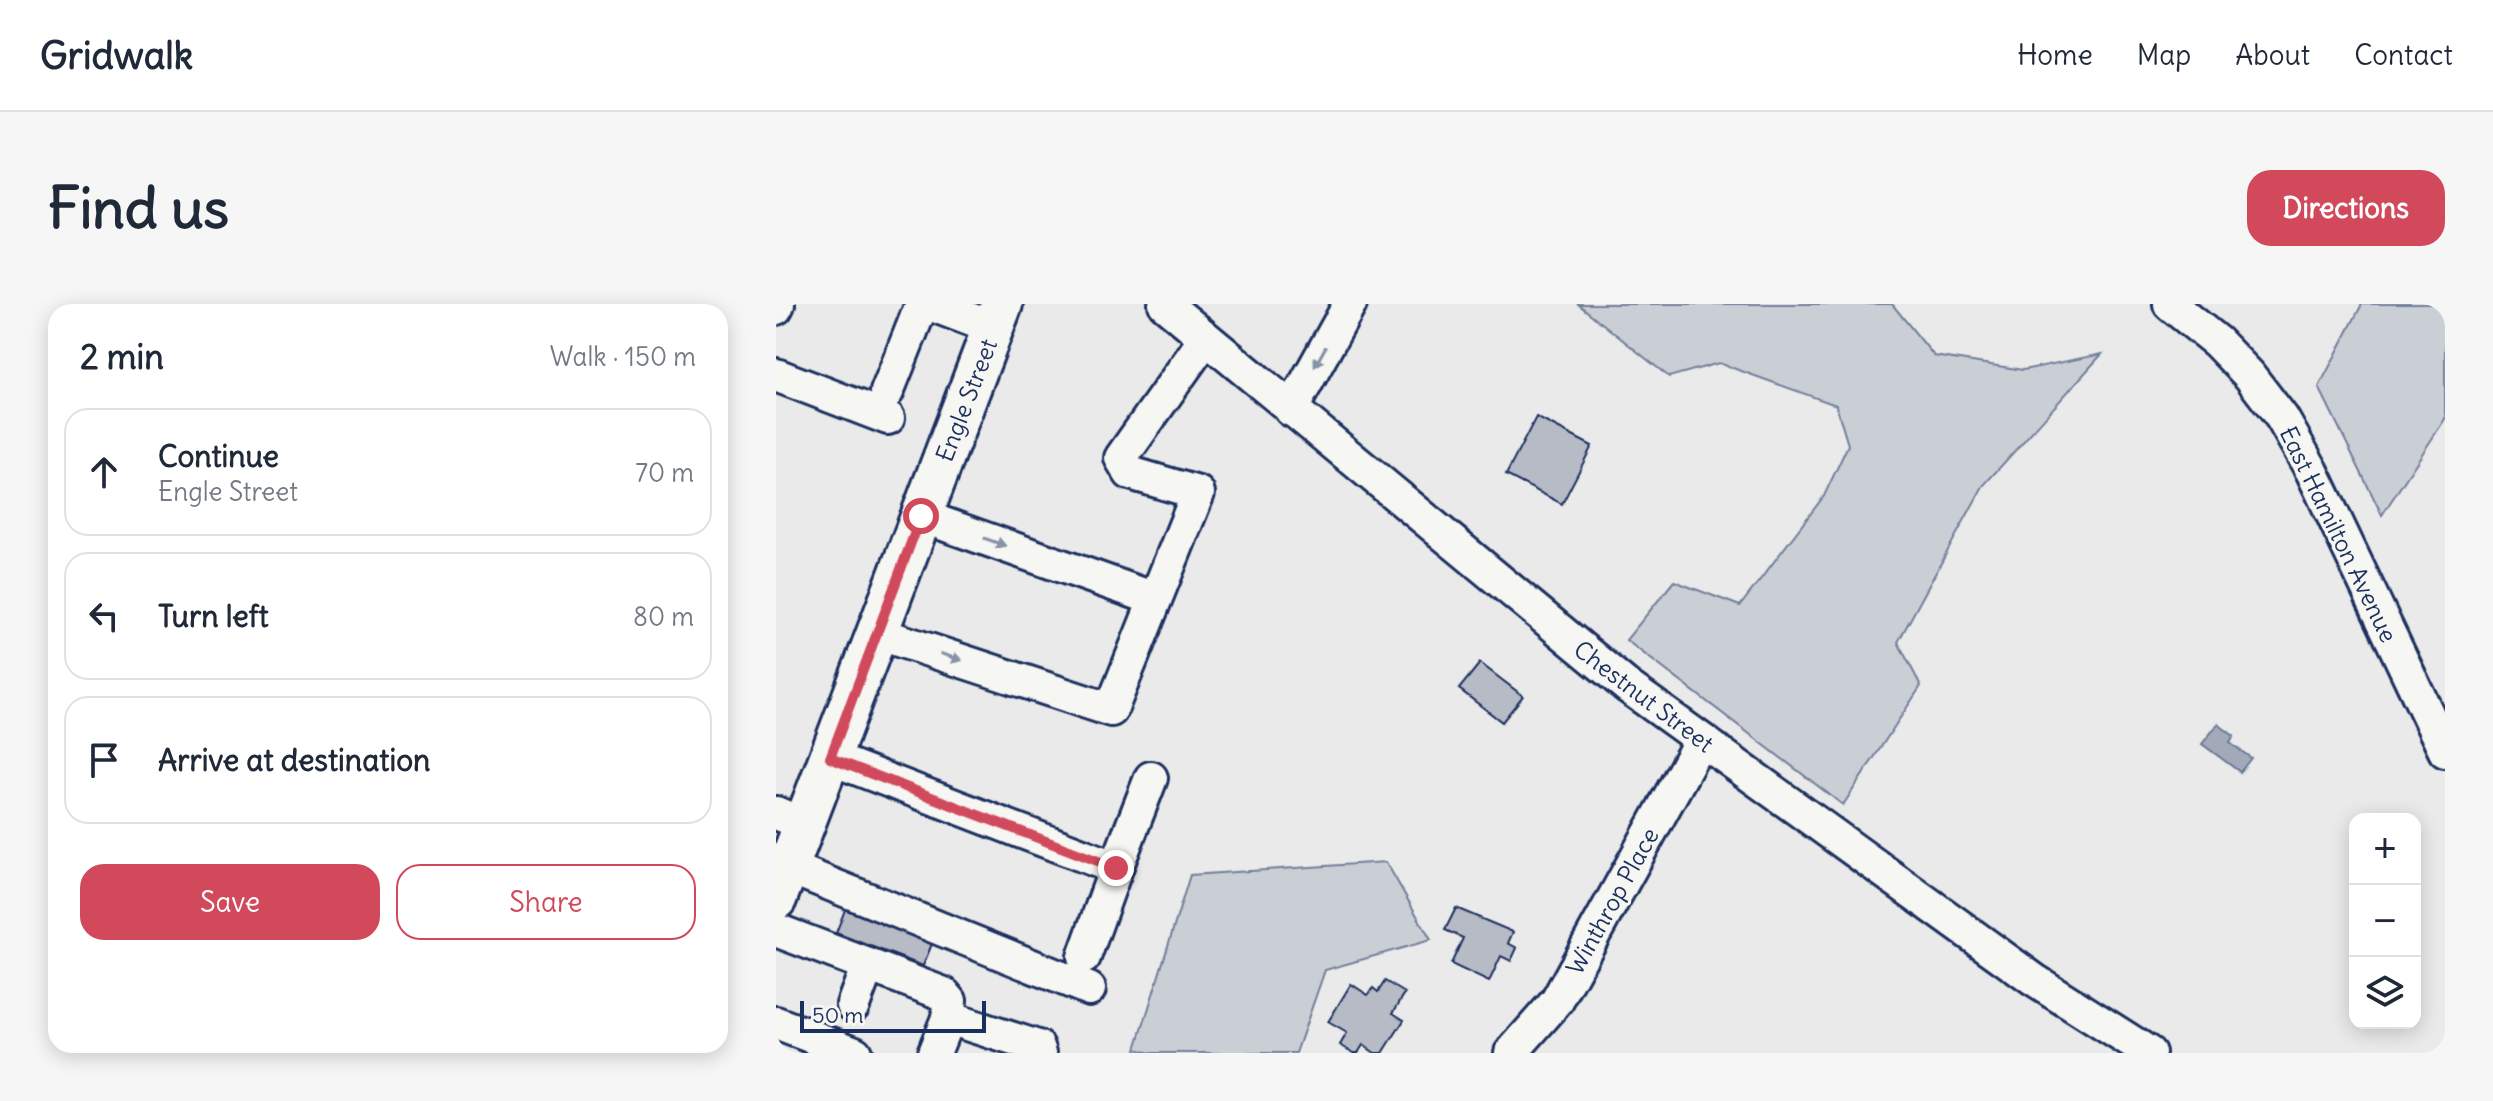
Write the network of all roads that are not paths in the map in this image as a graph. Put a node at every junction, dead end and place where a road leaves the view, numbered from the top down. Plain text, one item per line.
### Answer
1 (922, 304) edge
2 (930, 304) edge
3 (1165, 304) edge
4 (1350, 304) edge
5 (2170, 304) edge
6 (997, 316) edge
7 (1205, 339) junction
8 (776, 375) edge
9 (1291, 410) junction
10 (921, 516) junction
11 (1155, 599) junction
12 (877, 633) junction
13 (1701, 740) junction
14 (2445, 751) edge
15 (830, 758) junction
16 (1151, 778) dead end
17 (790, 818) edge
18 (1116, 868) junction
19 (782, 883) edge
20 (776, 930) edge
21 (1084, 957) dead end
22 (868, 965) junction
23 (1089, 989) dead end
24 (948, 1018) junction
25 (776, 1023) edge
26 (848, 1030) edge
27 (934, 1053) edge
28 (1040, 1053) edge
29 (1511, 1053) edge
30 (2149, 1053) edge

1 - 8 street
2 - 6 street
3 - 7 street, Chestnut Street
4 -> 9 street
5 - 14 street, East Hamilton Avenue
6 - 10 main road, Engle Street
7 - 9 street, Chestnut Street
7 - 11 street
9 - 13 street, Chestnut Street
10 -> 11 street
10 - 12 main road, Engle Street
12 -> 11 street
12 - 15 main road, Engle Street
13 - 29 street, Winthrop Place
13 - 30 street, Chestnut Street
15 - 17 main road, Engle Street
15 - 18 street
16 - 18 street
17 - 19 main road, Engle Street
18 - 21 street
19 - 23 street
20 - 22 street
22 - 24 street
22 - 26 street
24 - 27 street
24 - 28 street
25 - 26 street

